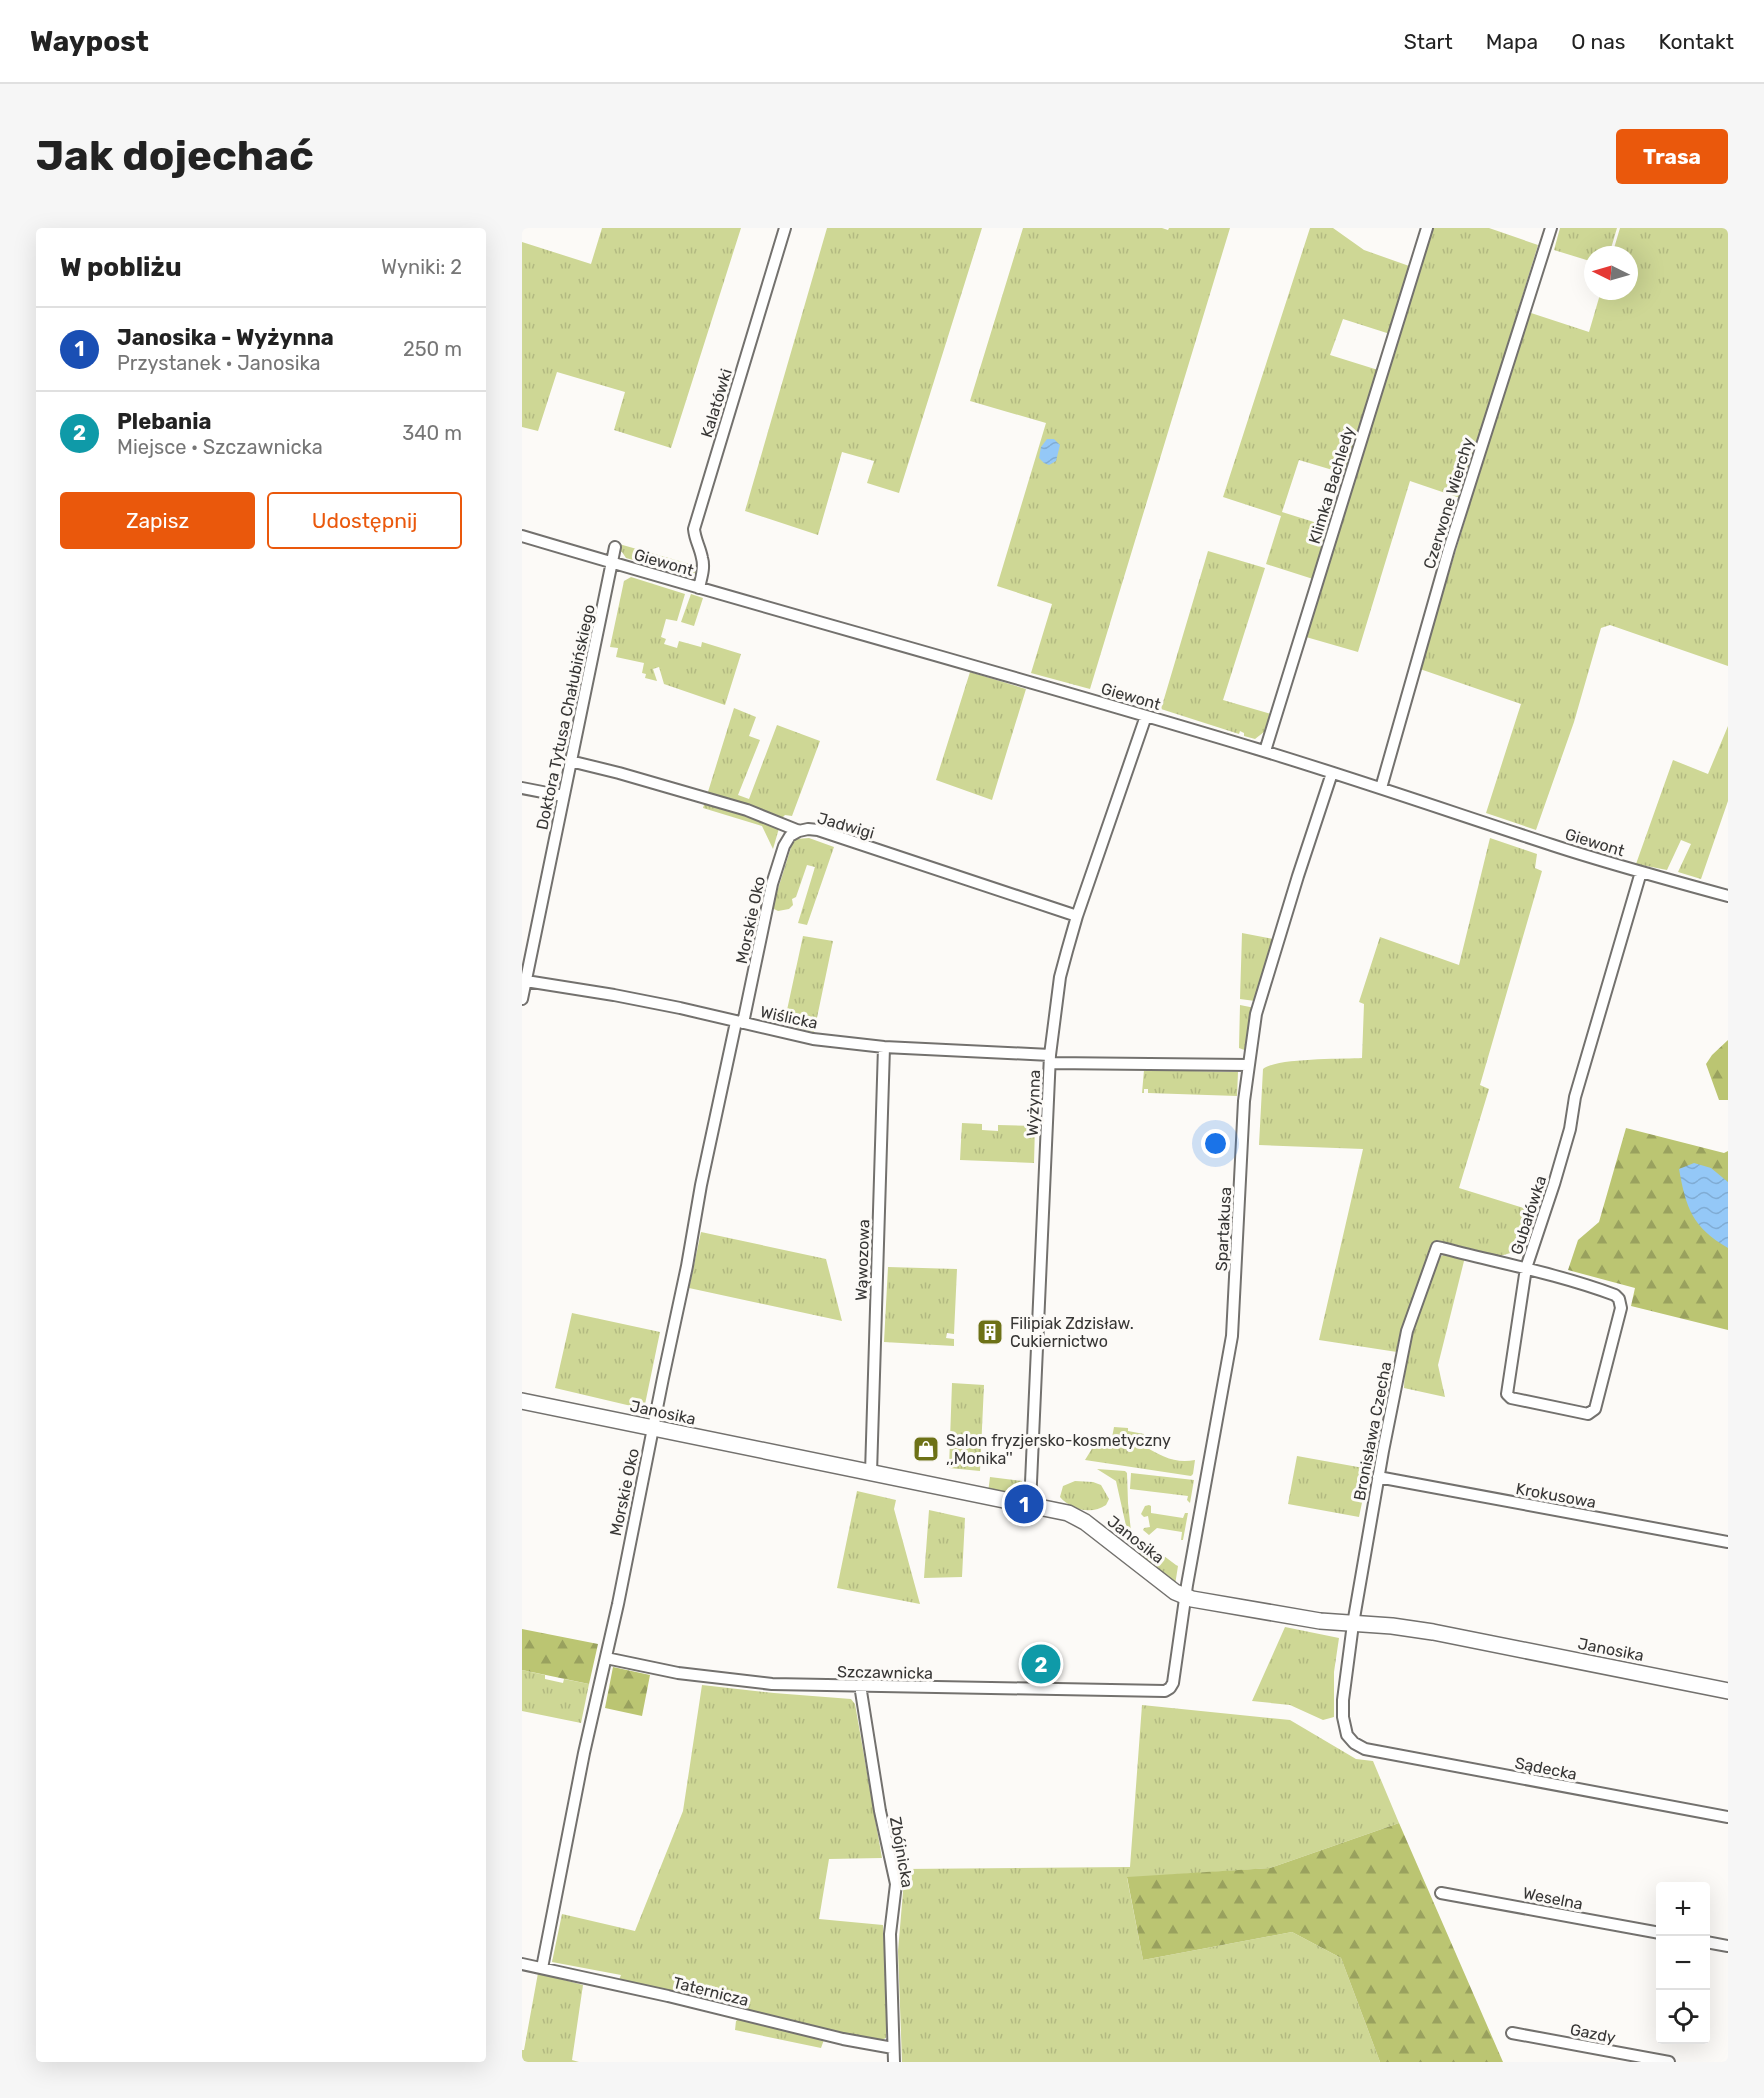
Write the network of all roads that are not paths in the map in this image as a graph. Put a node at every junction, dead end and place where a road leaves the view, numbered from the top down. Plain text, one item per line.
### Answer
1 (785, 228) edge
2 (1427, 228) edge
3 (1551, 228) edge
4 (522, 537) edge
5 (615, 547) dead end
6 (613, 563) junction
7 (699, 588) junction
8 (1146, 716) junction
9 (1265, 751) junction
10 (570, 761) junction
11 (1332, 773) junction
12 (522, 788) edge
13 (1381, 788) junction
14 (563, 796) junction
15 (799, 831) junction
16 (1641, 873) junction
17 (1728, 896) edge
18 (1077, 916) junction
19 (526, 981) junction
20 (522, 999) edge
21 (740, 1023) junction
22 (884, 1047) junction
23 (1050, 1059) junction
24 (1249, 1065) junction
25 (1526, 1268) junction
26 (522, 1401) edge
27 (653, 1428) junction
28 (871, 1473) junction
29 (1378, 1477) junction
30 (1030, 1505) junction
31 (1728, 1542) edge
32 (1185, 1597) junction
33 (1353, 1624) junction
34 (606, 1658) junction
35 (860, 1685) junction
36 (1728, 1690) edge
37 (1165, 1691) joint
38 (1359, 1747) joint
39 (1728, 1817) edge
40 (1441, 1893) dead end
41 (1656, 1933) edge
42 (1710, 1943) edge
43 (1728, 1946) edge
44 (522, 1964) edge
45 (542, 1968) junction
46 (1512, 2032) dead end
47 (893, 2048) junction
48 (894, 2062) edge
49 (1669, 2062) edge

1 - 7 street, Kalatówki
2 - 9 street, Klimka Bachledy
3 - 13 street, Czerwone Wierchy
4 - 6 street, Giewont
5 - 6 street, Doktora Tytusa Chałubińskiego
6 - 7 street, Giewont
6 - 10 street, Doktora Tytusa Chałubińskiego
7 - 8 street, Giewont
8 - 9 street, Giewont
8 - 18 street, Wyżynna
9 - 11 street, Giewont
10 - 14 street, Doktora Tytusa Chałubińskiego
10 - 15 street, Jadwigi
11 - 13 street, Giewont
11 - 24 street, Spartakusa
12 - 14 street
13 - 16 street, Giewont
14 - 19 street, Doktora Tytusa Chałubińskiego
15 - 18 street, Jadwigi
15 - 21 street, Morskie Oko
16 - 17 street, Giewont
16 - 25 street, Gubałówka
18 - 23 street, Wyżynna
19 - 20 street, Doktora Tytusa Chałubińskiego
19 - 21 street, Wiślicka
21 - 22 street, Wiślicka
21 - 27 street, Morskie Oko
22 - 23 street, Wiślicka
22 - 28 street, Wąwozowa
23 - 24 street, Wiślicka
23 - 30 street, Wyżynna
24 - 32 street, Spartakusa
25 - 25 street, Gubałówka
25 - 29 street, Bronisława Czecha
26 - 27 street, Janosika
27 - 28 street, Janosika
27 - 34 street, Morskie Oko
28 - 30 street, Janosika
29 - 31 street, Krokusowa
29 - 33 street, Bronisława Czecha
30 - 32 street, Janosika
32 - 33 street, Janosika
32 - 37 street, Spartakusa
33 - 36 street, Janosika
33 - 38 street, Bronisława Czecha
34 - 35 street, Szczawnicka
34 - 45 street, Morskie Oko
35 - 37 street, Szczawnicka
35 - 47 street, Zbójnicka
38 - 39 street, Sądecka
40 - 41 street, Weselna
42 - 43 street
44 - 45 street, Taternicza
45 - 47 street, Taternicza
46 - 49 street, Gazdy
47 - 48 street, Zbójnicka

